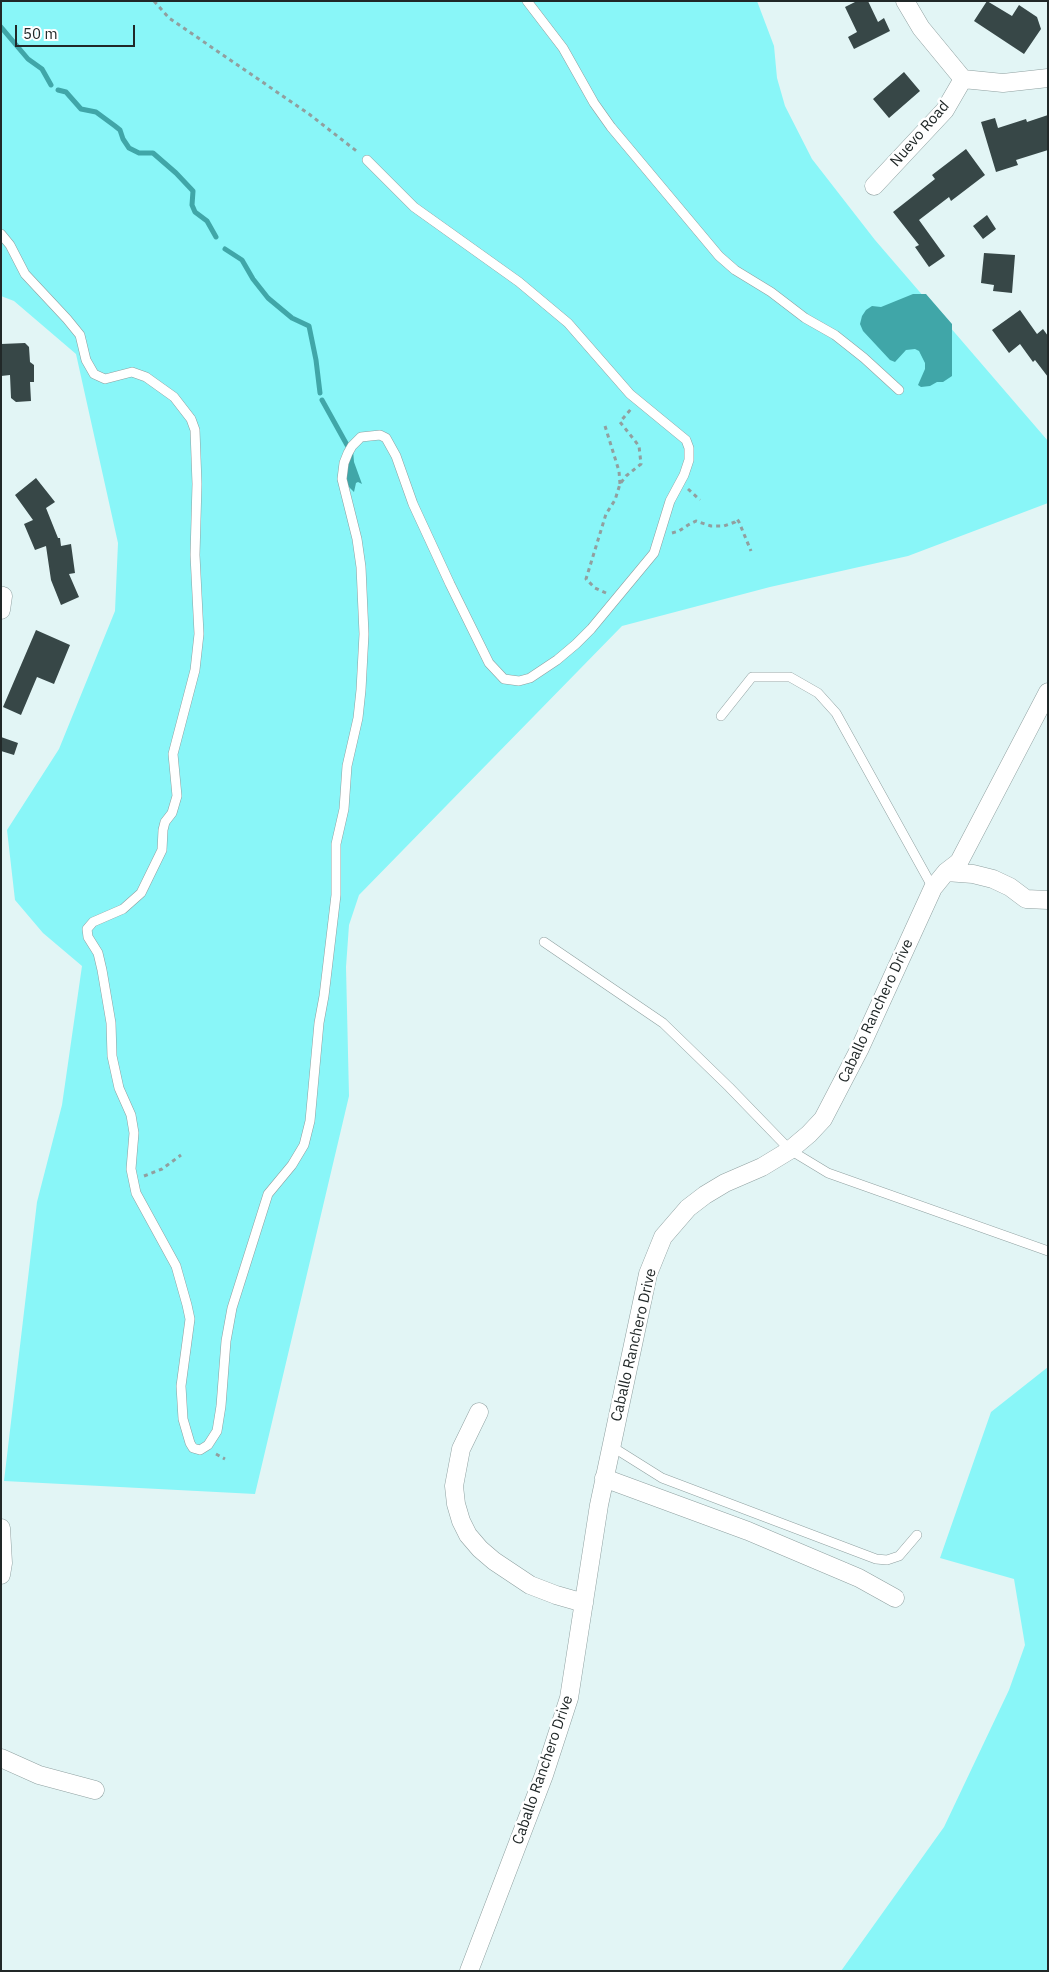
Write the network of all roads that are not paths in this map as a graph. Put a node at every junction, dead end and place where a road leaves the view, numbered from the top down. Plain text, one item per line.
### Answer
1 (905, 1) edge
2 (529, 3) edge
3 (1048, 78) edge
4 (962, 79) junction
5 (367, 160) road end
6 (874, 186) dead end
7 (1, 234) edge
8 (899, 390) dead end
9 (1048, 692) edge
10 (721, 716) dead end
11 (1048, 716) edge
12 (953, 867) junction
13 (933, 888) junction
14 (1048, 900) edge
15 (544, 942) dead end
16 (790, 1150) junction
17 (1048, 1251) edge
18 (479, 1412) dead end
19 (611, 1446) junction
20 (604, 1478) junction
21 (1, 1528) edge
22 (917, 1534) dead end
23 (1, 1575) edge
24 (895, 1598) dead end
25 (584, 1603) junction
26 (1, 1758) edge
27 (95, 1790) dead end
28 (469, 1971) edge

1 - 4 street
2 - 8 lane
3 - 4 street
4 - 6 street, Nuevo Road
5 - 7 lane
9 - 12 street, Caballo Ranchero Drive
10 - 13 lane
11 - 12 street
12 - 13 street, Caballo Ranchero Drive
12 - 14 street
13 - 16 street, Caballo Ranchero Drive
15 - 16 lane
16 - 17 lane
16 - 19 street, Caballo Ranchero Drive
18 - 25 street
19 - 20 street, Caballo Ranchero Drive
19 - 22 lane
20 - 24 street
20 - 25 street, Caballo Ranchero Drive
21 - 23 street
25 - 28 street, Caballo Ranchero Drive
26 - 27 street

